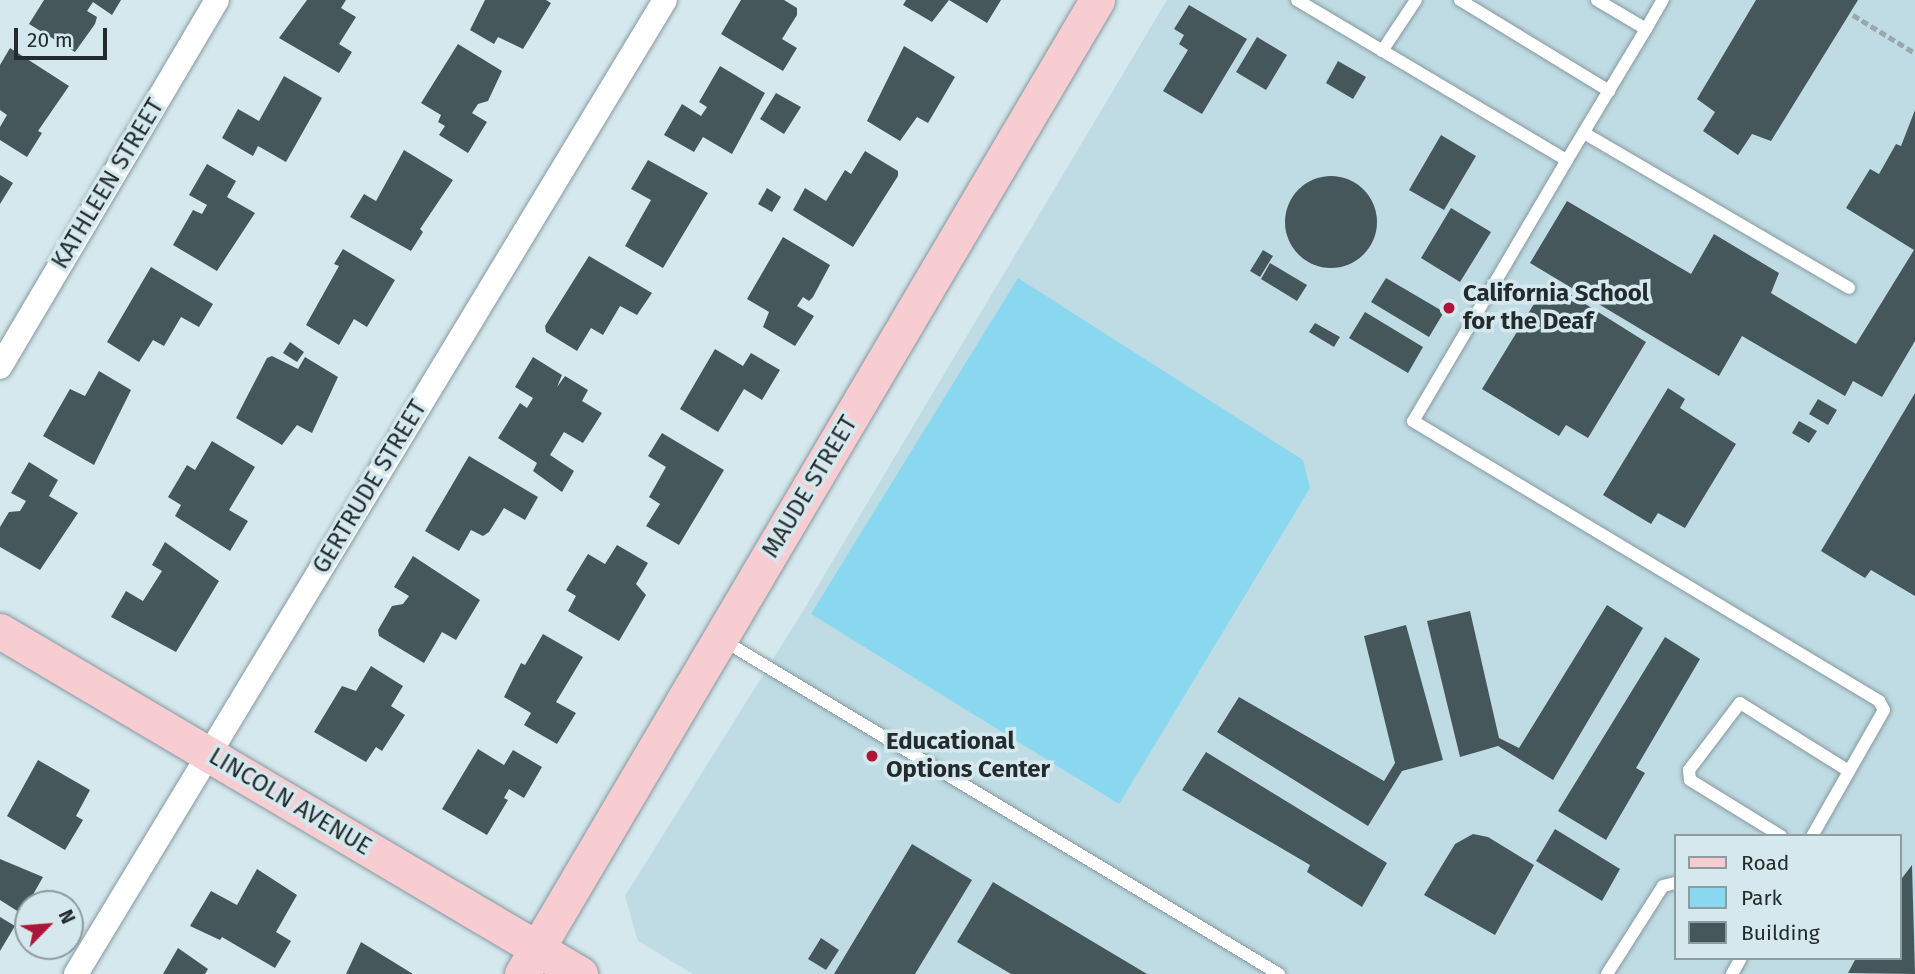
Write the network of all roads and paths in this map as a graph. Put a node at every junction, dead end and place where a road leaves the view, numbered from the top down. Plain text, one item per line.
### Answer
1 (217, 0) edge
2 (665, 0) edge
3 (1097, 0) edge
4 (1297, 0) edge
5 (1416, 0) edge
6 (1460, 0) edge
7 (1597, 0) edge
8 (1663, 0) edge
9 (1853, 15) dead end
10 (1646, 29) junction
11 (1382, 51) junction
12 (1915, 53) edge
13 (1609, 91) junction
14 (1584, 133) junction
15 (1567, 160) junction
16 (1849, 288) dead end
17 (0, 367) edge
18 (0, 631) edge
19 (720, 639) junction
20 (209, 754) junction
21 (1849, 771) junction
22 (1778, 834) edge
23 (1813, 834) edge
24 (1674, 883) edge
25 (529, 961) edge
26 (76, 974) edge
27 (580, 974) edge
28 (1279, 974) edge
29 (1607, 974) edge

1 - 17 street, KATHLEEN STREET
2 - 20 street, GERTRUDE STREET
3 - 19 street, MAUDE STREET
4 - 11 lane
5 - 11 lane
6 - 13 lane
7 - 10 lane
8 - 10 lane
9 - 12 path
10 - 13 lane
11 - 15 lane
13 - 14 lane
14 - 15 lane
14 - 16 lane
15 - 21 lane
18 - 20 street, LINCOLN AVENUE
19 - 25 street, MAUDE STREET
19 - 28 lane
20 - 25 street, LINCOLN AVENUE
20 - 26 street, GERTRUDE STREET
21 - 22 lane
21 - 23 lane
24 - 29 lane
25 - 27 street, LINCOLN AVENUE

